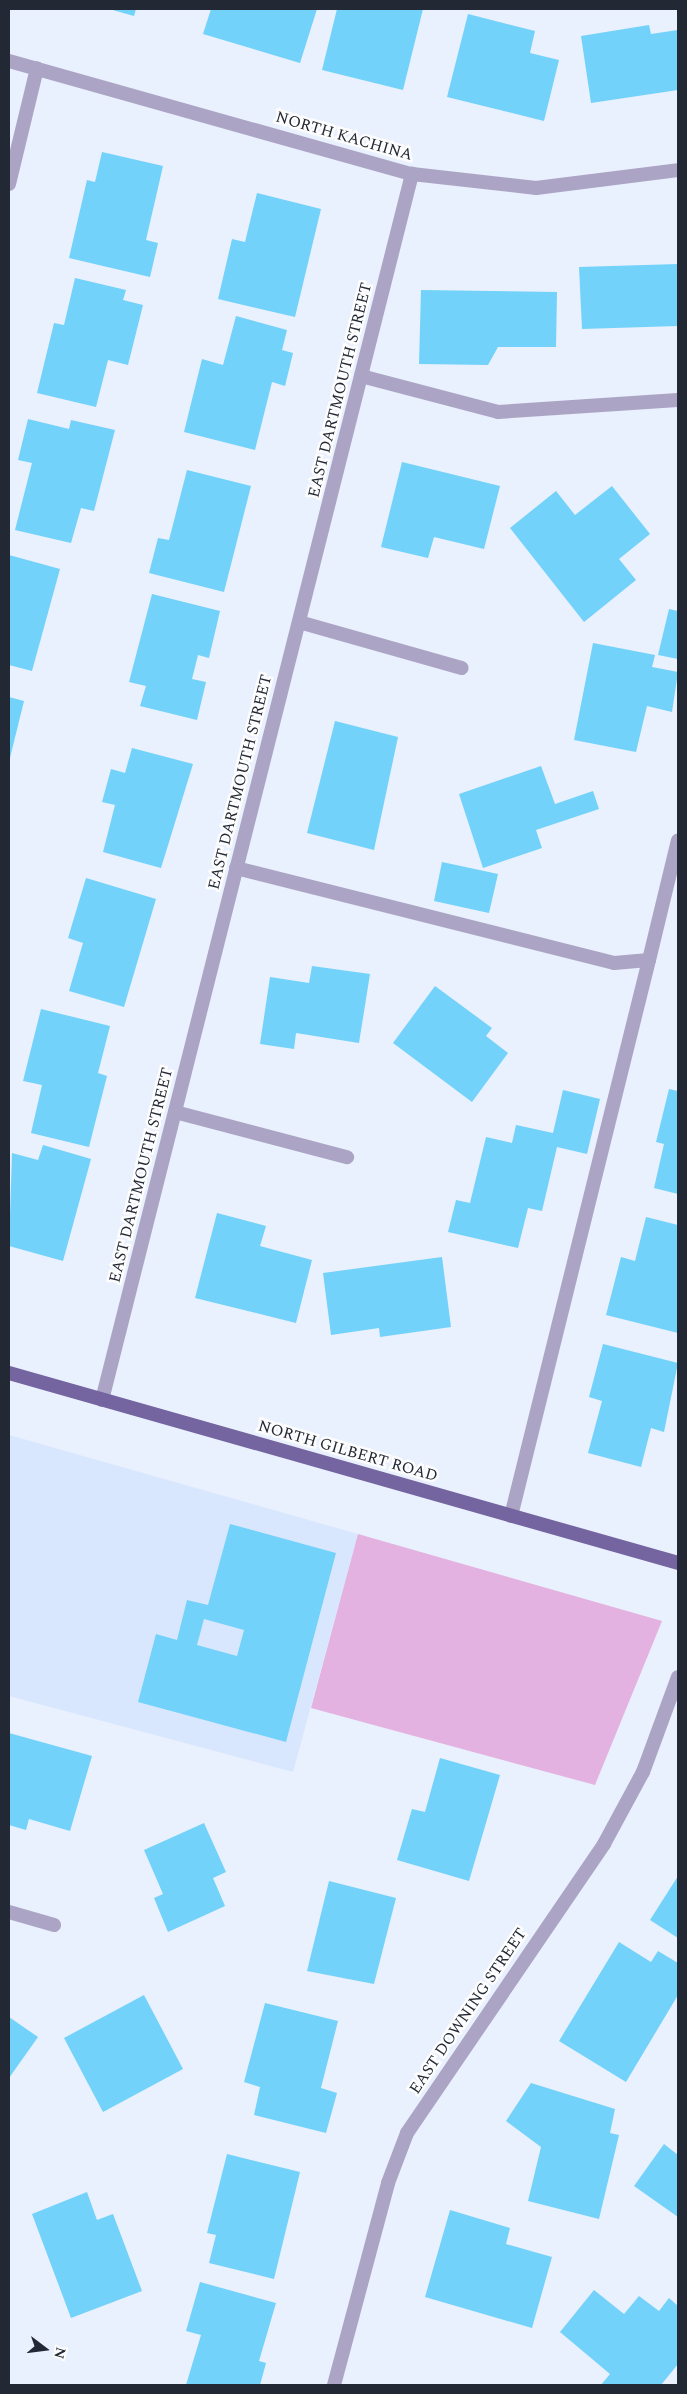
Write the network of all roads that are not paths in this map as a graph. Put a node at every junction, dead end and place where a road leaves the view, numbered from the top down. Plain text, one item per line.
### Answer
1 (9, 61) edge
2 (37, 68) junction
3 (678, 170) edge
4 (412, 174) junction
5 (9, 184) edge
6 (361, 376) junction
7 (678, 400) edge
8 (299, 622) junction
9 (462, 668) dead end
10 (678, 840) edge
11 (236, 868) junction
12 (649, 960) junction
13 (175, 1112) junction
14 (347, 1157) dead end
15 (9, 1374) edge
16 (102, 1400) junction
17 (510, 1516) junction
18 (678, 1563) edge
19 (678, 1677) edge
20 (9, 1912) edge
21 (54, 1925) dead end
22 (337, 2385) edge

1 - 2 street, NORTH KACHINA
2 - 4 street, NORTH KACHINA
2 - 5 street
3 - 4 street, NORTH KACHINA
4 - 6 street, EAST DARTMOUTH STREET
6 - 7 street
6 - 8 street, EAST DARTMOUTH STREET
8 - 9 street
8 - 11 street, EAST DARTMOUTH STREET
10 - 12 street
11 - 12 street
11 - 13 street, EAST DARTMOUTH STREET
12 - 17 street
13 - 14 street
13 - 16 street, EAST DARTMOUTH STREET
15 - 16 main road, NORTH GILBERT ROAD
16 - 17 main road, NORTH GILBERT ROAD
17 - 18 main road, NORTH GILBERT ROAD
19 - 22 street, EAST DOWNING STREET
20 - 21 street

